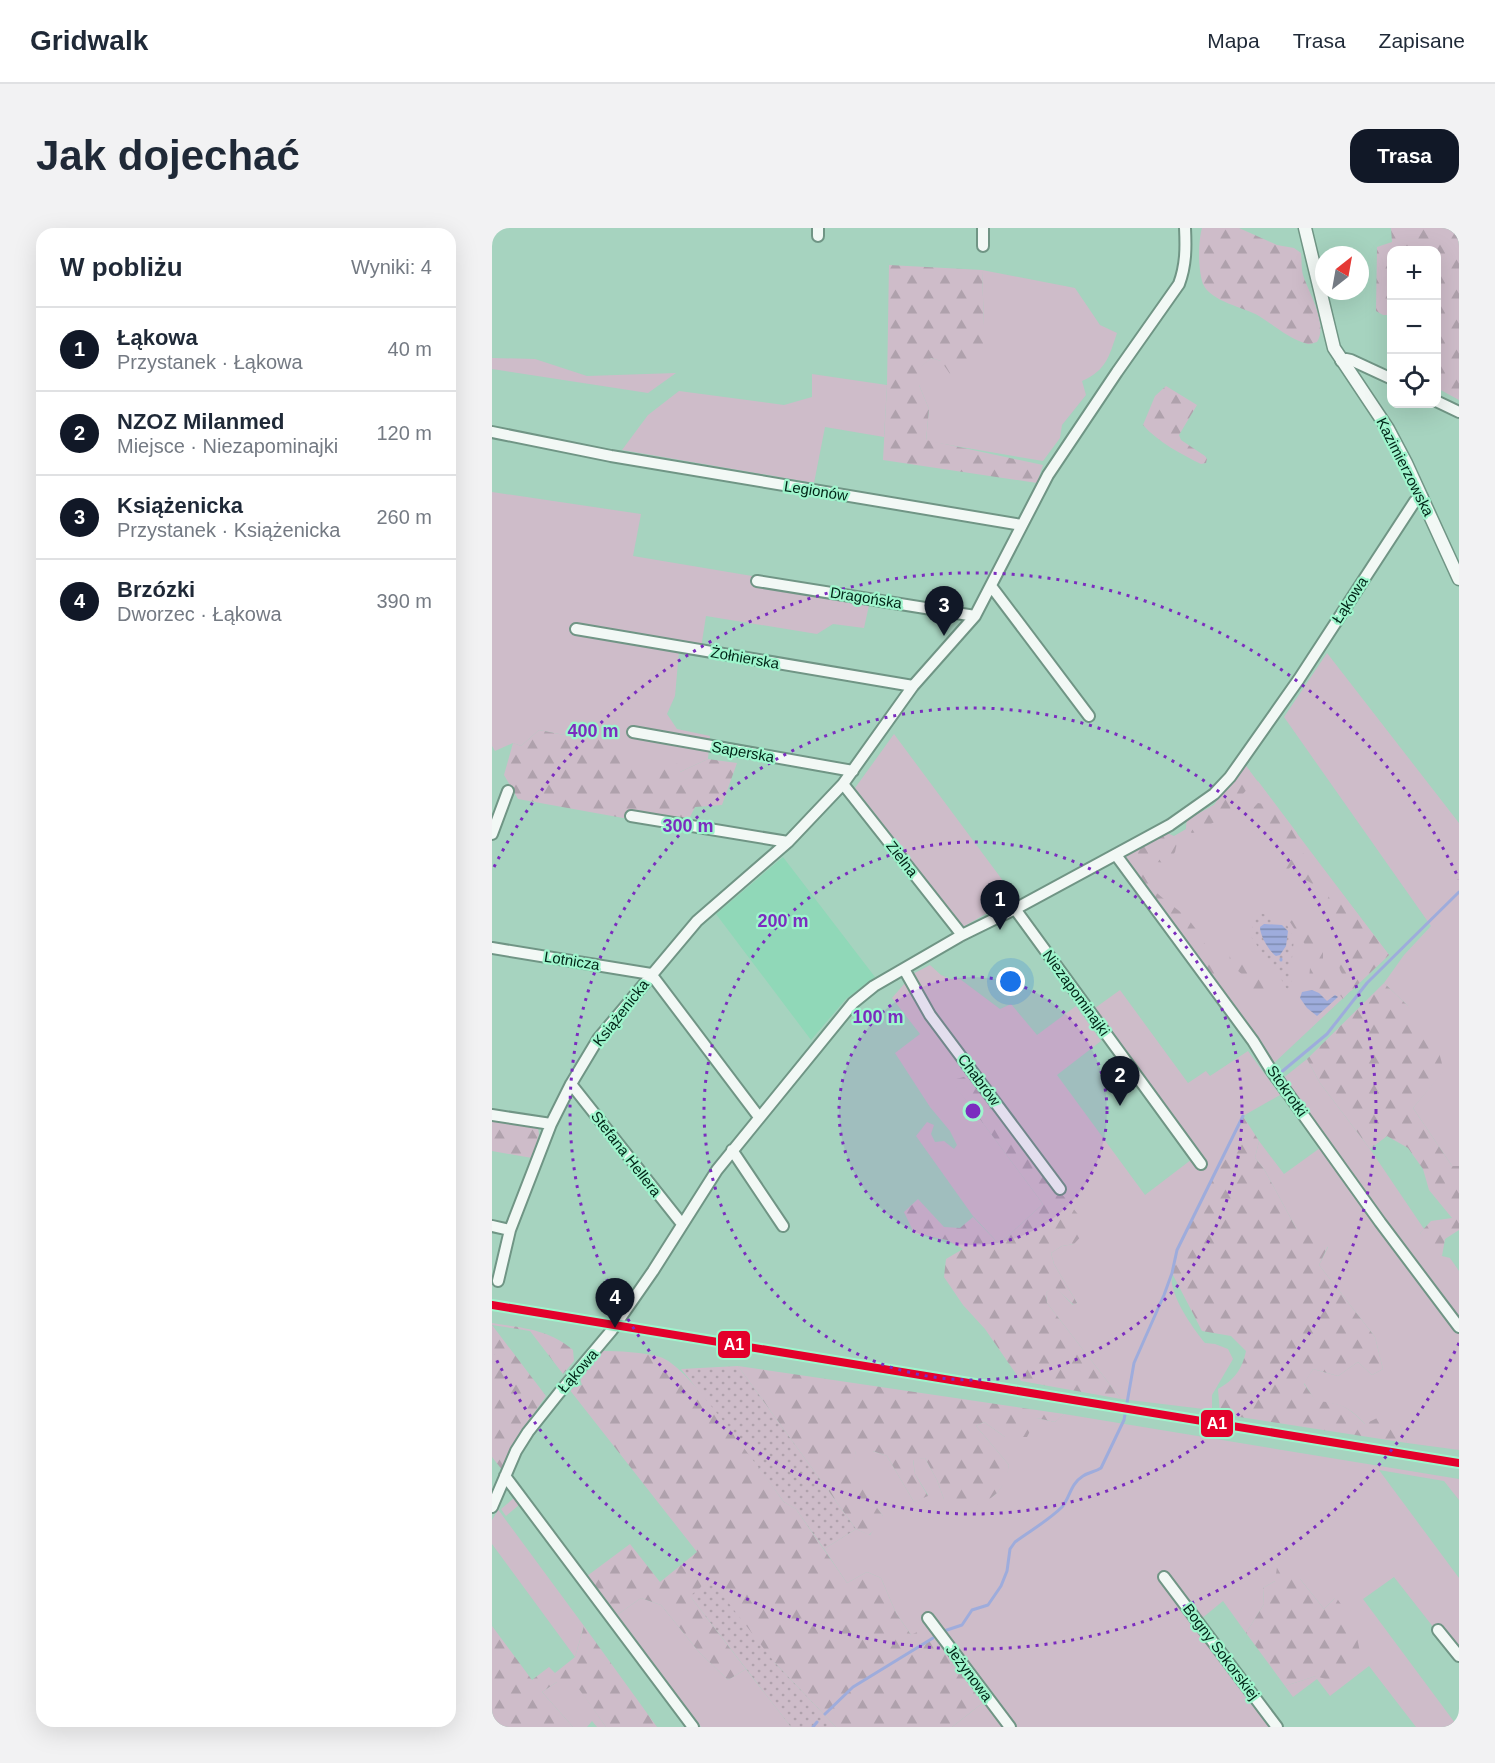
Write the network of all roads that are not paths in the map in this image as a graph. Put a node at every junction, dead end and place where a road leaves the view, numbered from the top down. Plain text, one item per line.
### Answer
1 (983, 228) edge
2 (1185, 228) edge
3 (1305, 228) edge
4 (983, 246) dead end
5 (1341, 361) junction
6 (1387, 377) edge
7 (1441, 403) edge
8 (1459, 412) edge
9 (492, 432) edge
10 (1422, 497) junction
11 (1022, 525) junction
12 (1459, 579) edge
13 (757, 581) dead end
14 (991, 586) junction
15 (975, 616) junction
16 (576, 629) dead end
17 (913, 686) junction
18 (1089, 716) dead end
19 (633, 732) dead end
20 (853, 771) junction
21 (843, 784) junction
22 (508, 791) dead end
23 (631, 816) dead end
24 (492, 834) edge
25 (788, 842) junction
26 (1116, 855) junction
27 (1015, 909) junction
28 (962, 935) junction
29 (492, 948) edge
30 (904, 969) junction
31 (651, 974) junction
32 (571, 1084) junction
33 (492, 1115) edge
34 (759, 1117) junction
35 (551, 1124) junction
36 (732, 1150) junction
37 (1200, 1164) dead end
38 (1060, 1189) dead end
39 (682, 1224) junction
40 (492, 1226) edge
41 (783, 1226) dead end
42 (510, 1230) junction
43 (498, 1281) dead end
44 (1459, 1327) edge
45 (505, 1476) junction
46 (492, 1507) edge
47 (1164, 1577) dead end
48 (928, 1618) dead end
49 (1438, 1629) dead end
50 (1459, 1656) edge
51 (693, 1727) edge
52 (1010, 1727) edge
53 (1277, 1727) edge

1 - 4 street
2 - 11 street, Książenicka
3 - 5 street, Kazimierzowska
5 - 6 street
5 - 10 street, Kazimierzowska
7 - 8 street
9 - 11 street, Legionów
10 - 12 street, Kazimierzowska
10 - 26 street, Łąkowa
11 - 14 street, Książenicka
13 - 15 street, Dragońska
14 - 15 street, Książenicka
14 - 18 street
15 - 17 street, Książenicka
16 - 17 street, Żołnierska
17 - 20 street, Książenicka
19 - 20 street, Saperska
20 - 21 street, Książenicka
21 - 25 street, Książenicka
21 - 28 street, Zielna
22 - 24 street
23 - 25 street
25 - 31 street, Książenicka
26 - 27 street, Łąkowa
26 - 44 street, Stokrotki
27 - 28 street, Łąkowa
27 - 37 street, Niezapominajki
28 - 30 street, Łąkowa
29 - 31 street, Lotnicza
30 - 34 street, Łąkowa
30 - 38 street, Chabrów
31 - 32 street, Książenicka
31 - 34 street
32 - 35 street, Książenicka
32 - 39 street, Stefana Hellera
33 - 35 street
34 - 36 street, Łąkowa
35 - 42 street, Książenicka
36 - 39 street, Łąkowa
36 - 41 street
39 - 45 street, Łąkowa
40 - 42 street
42 - 43 street, Książenicka
45 - 46 street, Łąkowa
45 - 51 street
47 - 53 street, Bogny Sokorskiej
48 - 52 street, Jeżynowa
49 - 50 street

